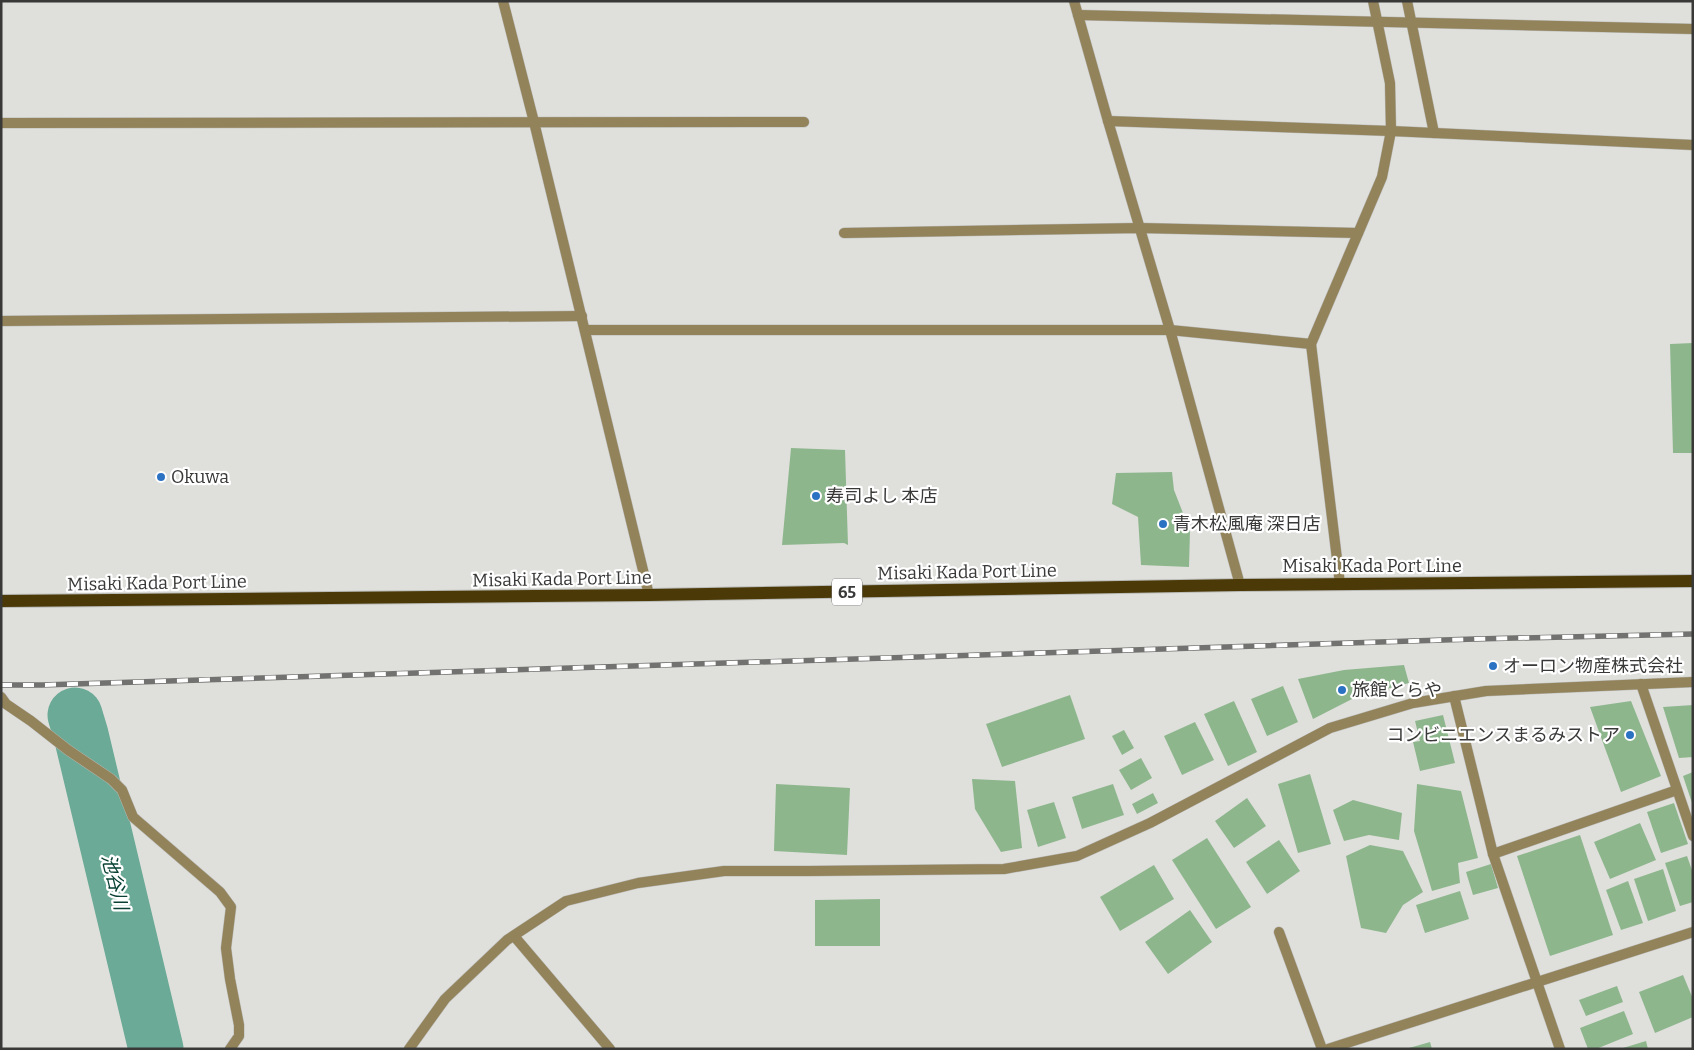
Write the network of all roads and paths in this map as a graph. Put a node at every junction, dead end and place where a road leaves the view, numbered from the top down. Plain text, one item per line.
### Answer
1 (503, 1) edge
2 (1074, 1) edge
3 (1373, 1) edge
4 (1407, 1) edge
5 (1078, 15) junction
6 (1377, 22) junction
7 (1411, 23) junction
8 (1693, 29) edge
9 (1108, 121) junction
10 (534, 122) junction
11 (804, 122) dead end
12 (1, 124) edge
13 (1391, 131) junction
14 (1434, 133) junction
15 (1693, 144) edge
16 (1140, 228) junction
17 (844, 233) dead end
18 (1358, 233) junction
19 (582, 316) junction
20 (1, 321) edge
21 (585, 330) junction
22 (1170, 330) junction
23 (1311, 344) junction
24 (1693, 581) edge
25 (1340, 584) junction
26 (1240, 585) junction
27 (649, 595) junction
28 (1, 602) edge
29 (1693, 682) edge
30 (1641, 684) junction
31 (1454, 696) junction
32 (1, 697) edge
33 (1677, 790) junction
34 (1693, 836) edge
35 (1493, 854) junction
36 (1279, 932) dead end
37 (1693, 932) edge
38 (514, 936) junction
39 (1537, 982) junction
40 (230, 1049) edge
41 (409, 1049) edge
42 (610, 1049) edge
43 (1322, 1049) edge
44 (1328, 1049) edge
45 (1560, 1049) edge

1 - 10 street
2 - 5 street
3 - 6 street
4 - 7 street
5 - 6 street
5 - 9 street
6 - 7 street
6 - 13 street
7 - 8 street
7 - 14 street
9 - 13 street
9 - 16 street
10 - 11 street
10 - 12 street
10 - 19 street
13 - 14 street
13 - 18 street
14 - 15 street
16 - 17 street
16 - 18 street
16 - 22 street
18 - 23 street
19 - 20 street
19 - 21 street
21 - 22 street
21 - 27 street
22 - 23 street
22 - 26 street
23 - 25 street
24 - 25 main road, Misaki Kada Port Line / 65
25 - 26 main road, Misaki Kada Port Line / 65
26 - 27 main road, Misaki Kada Port Line / 65
27 - 28 main road, Misaki Kada Port Line / 65
29 - 30 street
30 - 31 street
30 - 33 street
31 - 35 street
31 - 38 street
32 - 40 street
33 - 34 street
33 - 35 street
35 - 39 street
36 - 43 street
37 - 39 street
38 - 41 street
38 - 42 street
39 - 44 street
39 - 45 street

